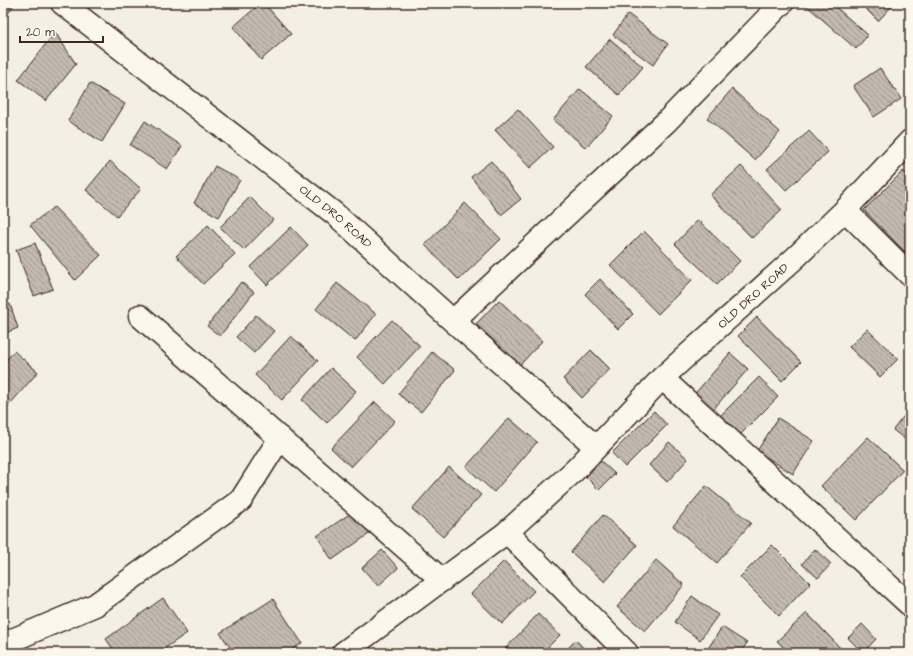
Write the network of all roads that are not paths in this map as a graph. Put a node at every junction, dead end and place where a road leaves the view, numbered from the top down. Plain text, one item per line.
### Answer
1 (62, 3) edge
2 (782, 3) edge
3 (910, 141) edge
4 (846, 210) junction
5 (910, 275) edge
6 (140, 316) dead end
7 (453, 321) junction
8 (662, 378) junction
9 (280, 438) junction
10 (596, 447) junction
11 (507, 532) junction
12 (442, 580) junction
13 (910, 605) edge
14 (3, 644) edge
15 (343, 653) edge
16 (627, 653) edge

1 - 7 street, OLD DRO ROAD
2 - 7 street
3 - 4 street, OLD DRO ROAD
4 - 5 street
4 - 8 street, OLD DRO ROAD
6 - 9 street
7 - 10 street, OLD DRO ROAD
8 - 10 street, OLD DRO ROAD
8 - 13 street
9 - 12 street
9 - 14 street
10 - 11 street, OLD DRO ROAD
11 - 12 street, OLD DRO ROAD
11 - 16 street
12 - 15 street, OLD DRO ROAD

